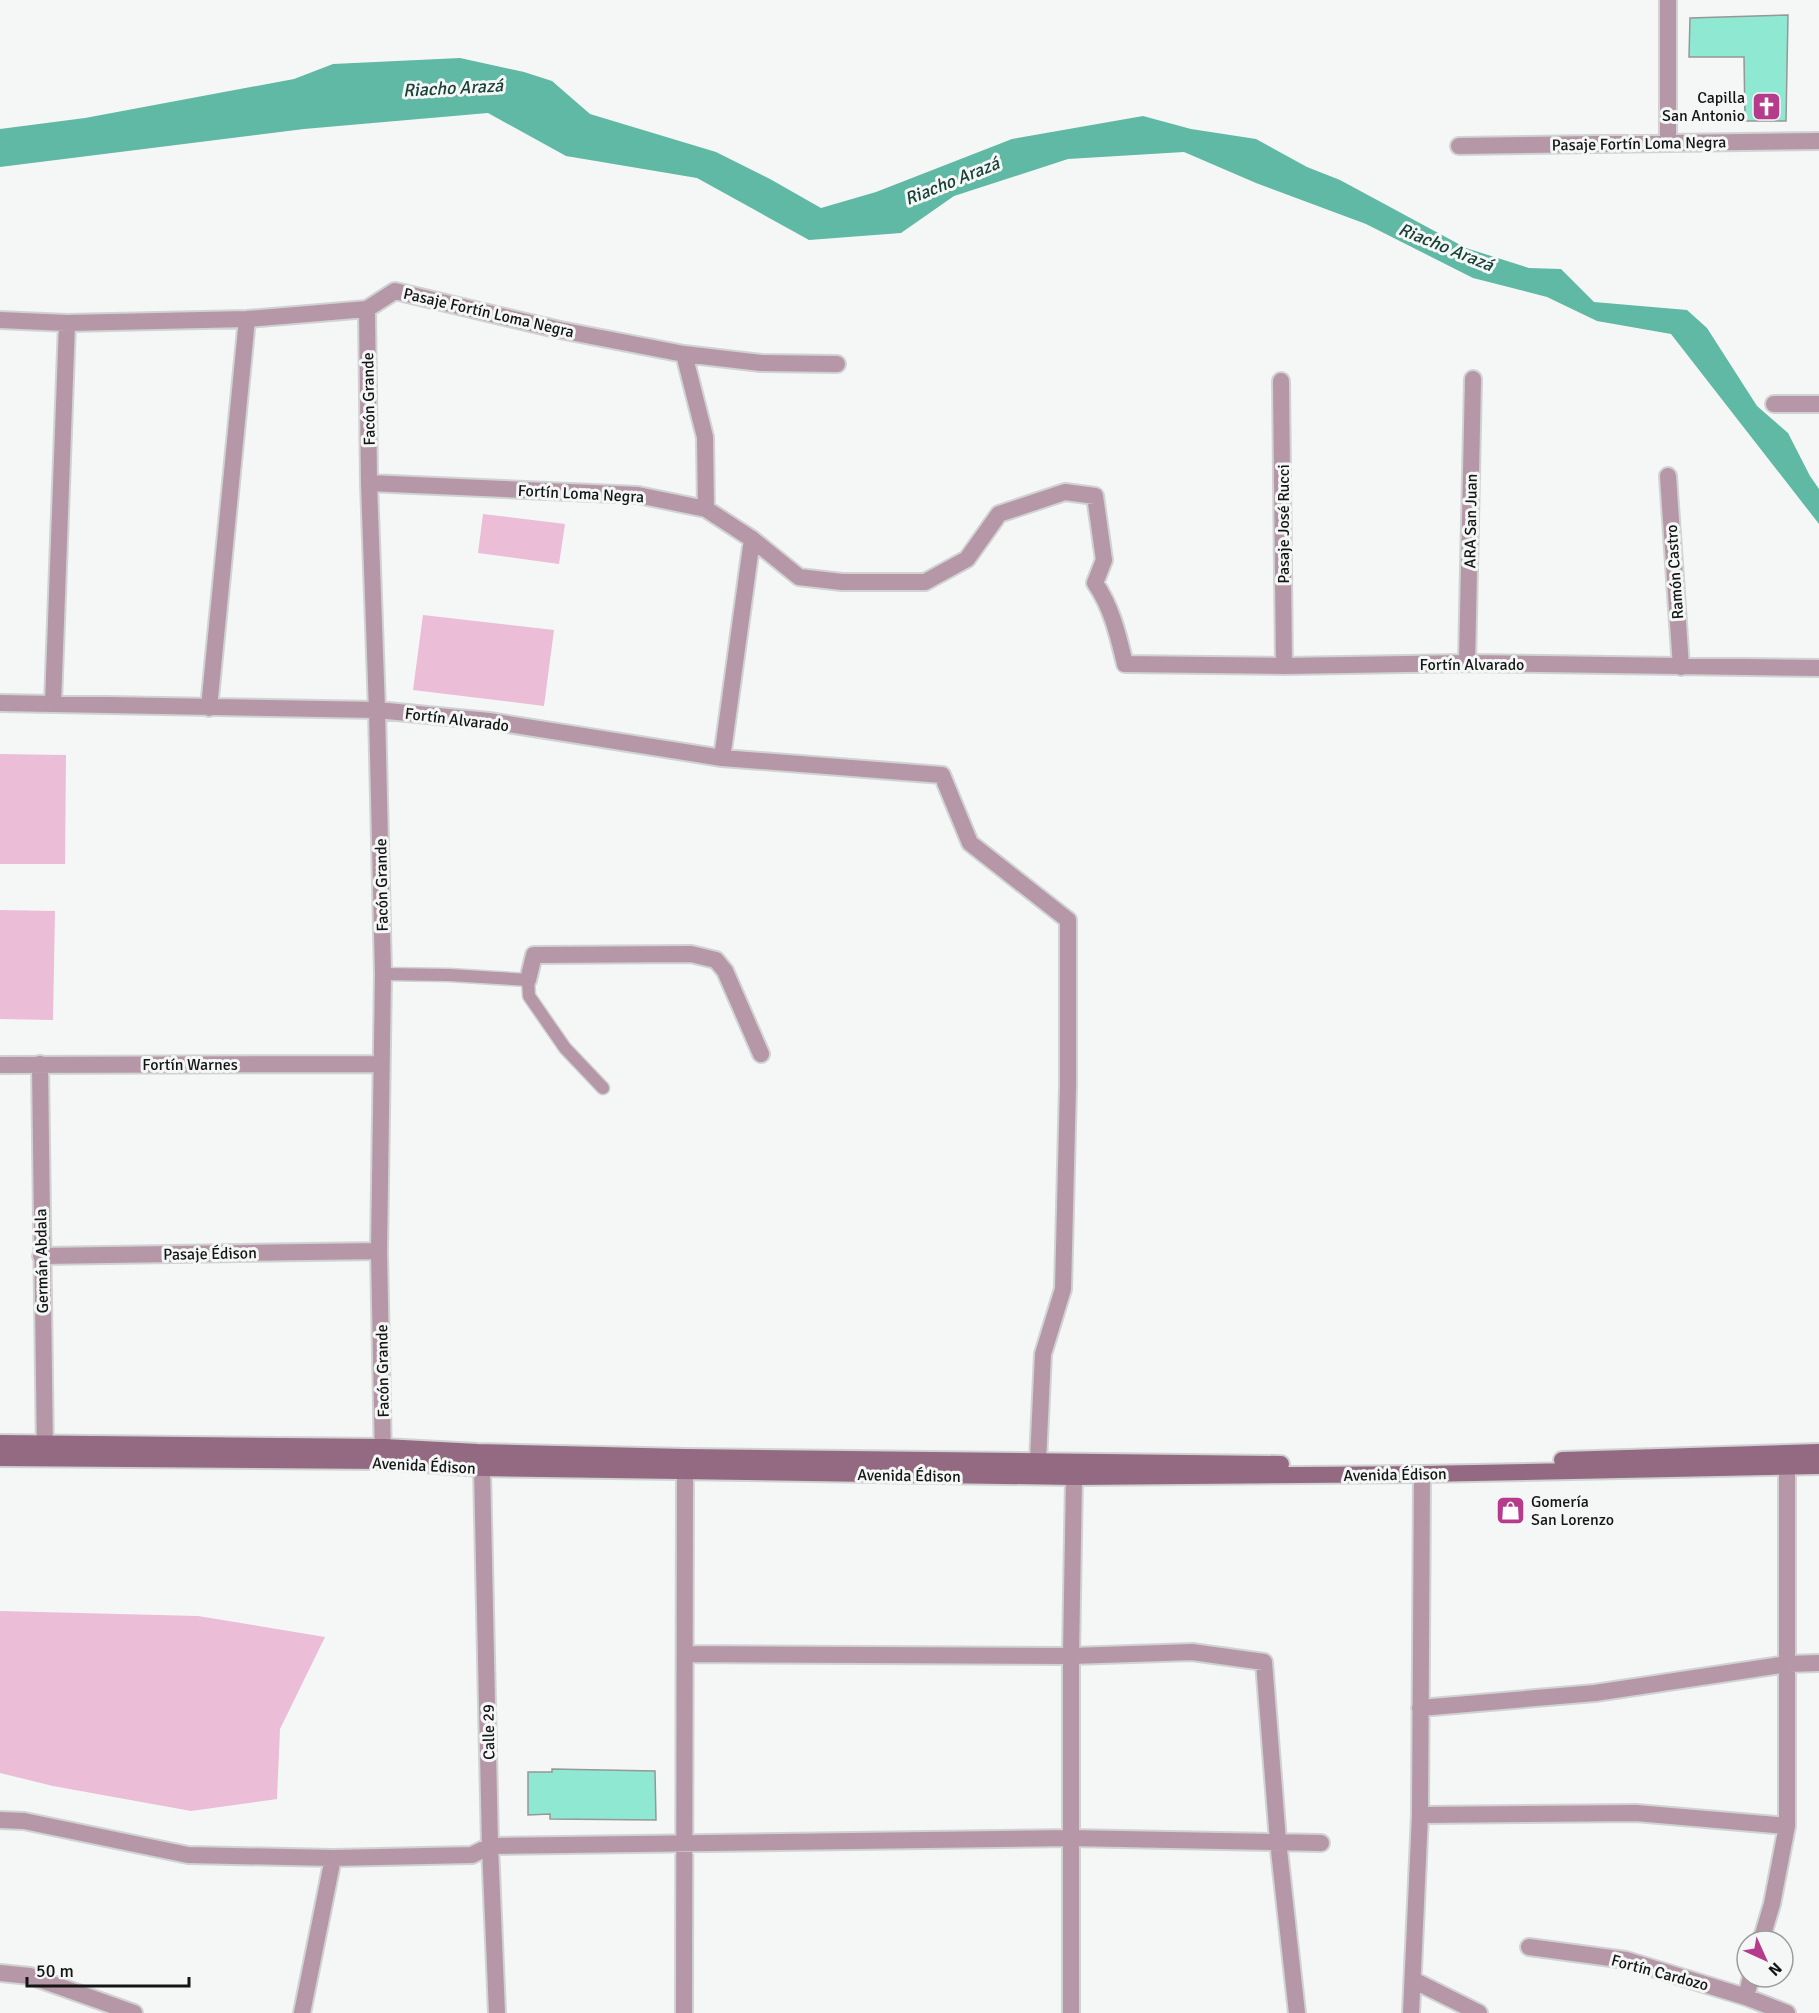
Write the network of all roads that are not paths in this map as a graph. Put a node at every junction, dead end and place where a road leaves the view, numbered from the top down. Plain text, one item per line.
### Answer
1 (1668, 0) edge
2 (1819, 141) edge
3 (1668, 142) junction
4 (1459, 146) dead end
5 (367, 309) junction
6 (247, 319) junction
7 (0, 320) edge
8 (67, 323) junction
9 (684, 354) junction
10 (837, 364) dead end
11 (1473, 379) dead end
12 (1281, 381) dead end
13 (1773, 404) dead end
14 (1819, 404) edge
15 (1668, 476) dead end
16 (369, 483) junction
17 (706, 509) junction
18 (752, 538) junction
19 (1467, 663) junction
20 (1125, 664) joint
21 (1284, 666) junction
22 (1681, 667) junction
23 (1819, 668) edge
24 (0, 703) edge
25 (53, 703) junction
26 (209, 708) junction
27 (377, 710) junction
28 (723, 758) junction
29 (382, 974) junction
30 (528, 980) junction
31 (761, 1054) dead end
32 (40, 1064) junction
33 (380, 1064) junction
34 (0, 1065) edge
35 (603, 1088) dead end
36 (379, 1251) junction
37 (41, 1256) junction
38 (0, 1443) edge
39 (45, 1451) junction
40 (477, 1452) junction
41 (1819, 1452) edge
42 (384, 1454) junction
43 (1774, 1454) junction
44 (0, 1458) edge
45 (1038, 1460) junction
46 (686, 1465) junction
47 (1819, 1466) edge
48 (1787, 1467) junction
49 (482, 1468) junction
50 (1422, 1474) junction
51 (1074, 1477) junction
52 (686, 1654) junction
53 (1071, 1656) junction
54 (1787, 1664) junction
55 (1819, 1664) edge
56 (1420, 1708) junction
57 (1420, 1815) junction
58 (0, 1820) edge
59 (1787, 1826) junction
60 (1070, 1838) junction
61 (1278, 1841) junction
62 (685, 1843) junction
63 (1321, 1843) dead end
64 (490, 1846) junction
65 (333, 1858) junction
66 (1765, 1929) edge
67 (1529, 1947) dead end
68 (0, 1972) edge
69 (1413, 1980) junction
70 (1748, 1989) edge
71 (1746, 1997) junction
72 (134, 2013) edge
73 (302, 2013) edge
74 (497, 2013) edge
75 (684, 2013) edge
76 (1071, 2013) edge
77 (1297, 2013) edge
78 (1411, 2013) edge
79 (1479, 2013) edge
80 (1787, 2013) edge

1 - 3 street
2 - 3 street, Pasaje Fortín Loma Negra
3 - 4 street, Pasaje Fortín Loma Negra
5 - 6 street, Pasaje Fortín Loma Negra
5 - 9 street, Pasaje Fortín Loma Negra
5 - 16 street, Facón Grande
6 - 8 street, Pasaje Fortín Loma Negra
6 - 26 street
7 - 8 street, Pasaje Fortín Loma Negra
8 - 25 street
9 - 10 street, Pasaje Fortín Loma Negra
9 - 17 street
11 - 19 street, ARA San Juan
12 - 21 street, Pasaje José Rucci
13 - 14 street
15 - 22 street, Ramón Castro
16 - 17 street, Fortín Loma Negra
16 - 27 street, Facón Grande
17 - 18 street, Fortín Loma Negra
18 - 20 street, Fortín Loma Negra
18 - 28 street
19 - 21 street, Fortín Alvarado
19 - 22 street, Fortín Alvarado
20 - 21 street, Fortín Alvarado
22 - 23 street, Fortín Alvarado
24 - 25 street, Fortín Alvarado
25 - 26 street, Fortín Alvarado
26 - 27 street, Fortín Alvarado
27 - 28 street, Fortín Alvarado
27 - 29 street, Facón Grande
28 - 45 street, Fortín Alvarado
29 - 30 lane
29 - 33 street, Facón Grande
30 - 31 street
30 - 35 lane
32 - 33 street, Fortín Warnes
32 - 34 street, Fortín Warnes
32 - 37 street, Germán Abdala
33 - 36 street, Facón Grande
36 - 37 street, Pasaje Édison
36 - 42 street, Facón Grande
37 - 39 street, Germán Abdala
38 - 39 main road, Avenida Édison
39 - 42 main road, Avenida Édison
39 - 44 main road, Avenida Édison
40 - 42 main road, Avenida Édison
40 - 46 main road, Avenida Édison
40 - 49 street, Calle 29
41 - 43 main road, Avenida Édison
42 - 49 main road, Avenida Édison
43 - 45 main road, Avenida Édison
43 - 48 street
45 - 46 main road, Avenida Édison
45 - 51 street
46 - 49 main road, Avenida Édison
46 - 51 main road, Avenida Édison
46 - 52 street
47 - 48 main road, Avenida Édison
48 - 50 main road, Avenida Édison
48 - 54 street
49 - 64 street, Calle 29
50 - 51 main road, Avenida Édison
50 - 56 street
51 - 53 street
52 - 53 street
52 - 62 street
53 - 60 street
53 - 61 street
54 - 55 street
54 - 56 street
54 - 59 street
56 - 57 street
57 - 59 street
57 - 69 street
58 - 65 street
59 - 66 street
60 - 61 street
60 - 62 street
60 - 76 street
61 - 63 street
61 - 77 street
62 - 64 street
62 - 75 street
64 - 65 street
64 - 74 street, Calle 29
65 - 73 street
67 - 71 street, Fortín Cardozo
68 - 72 street
69 - 78 street
69 - 79 street
70 - 71 street
71 - 80 street, Fortín Cardozo

